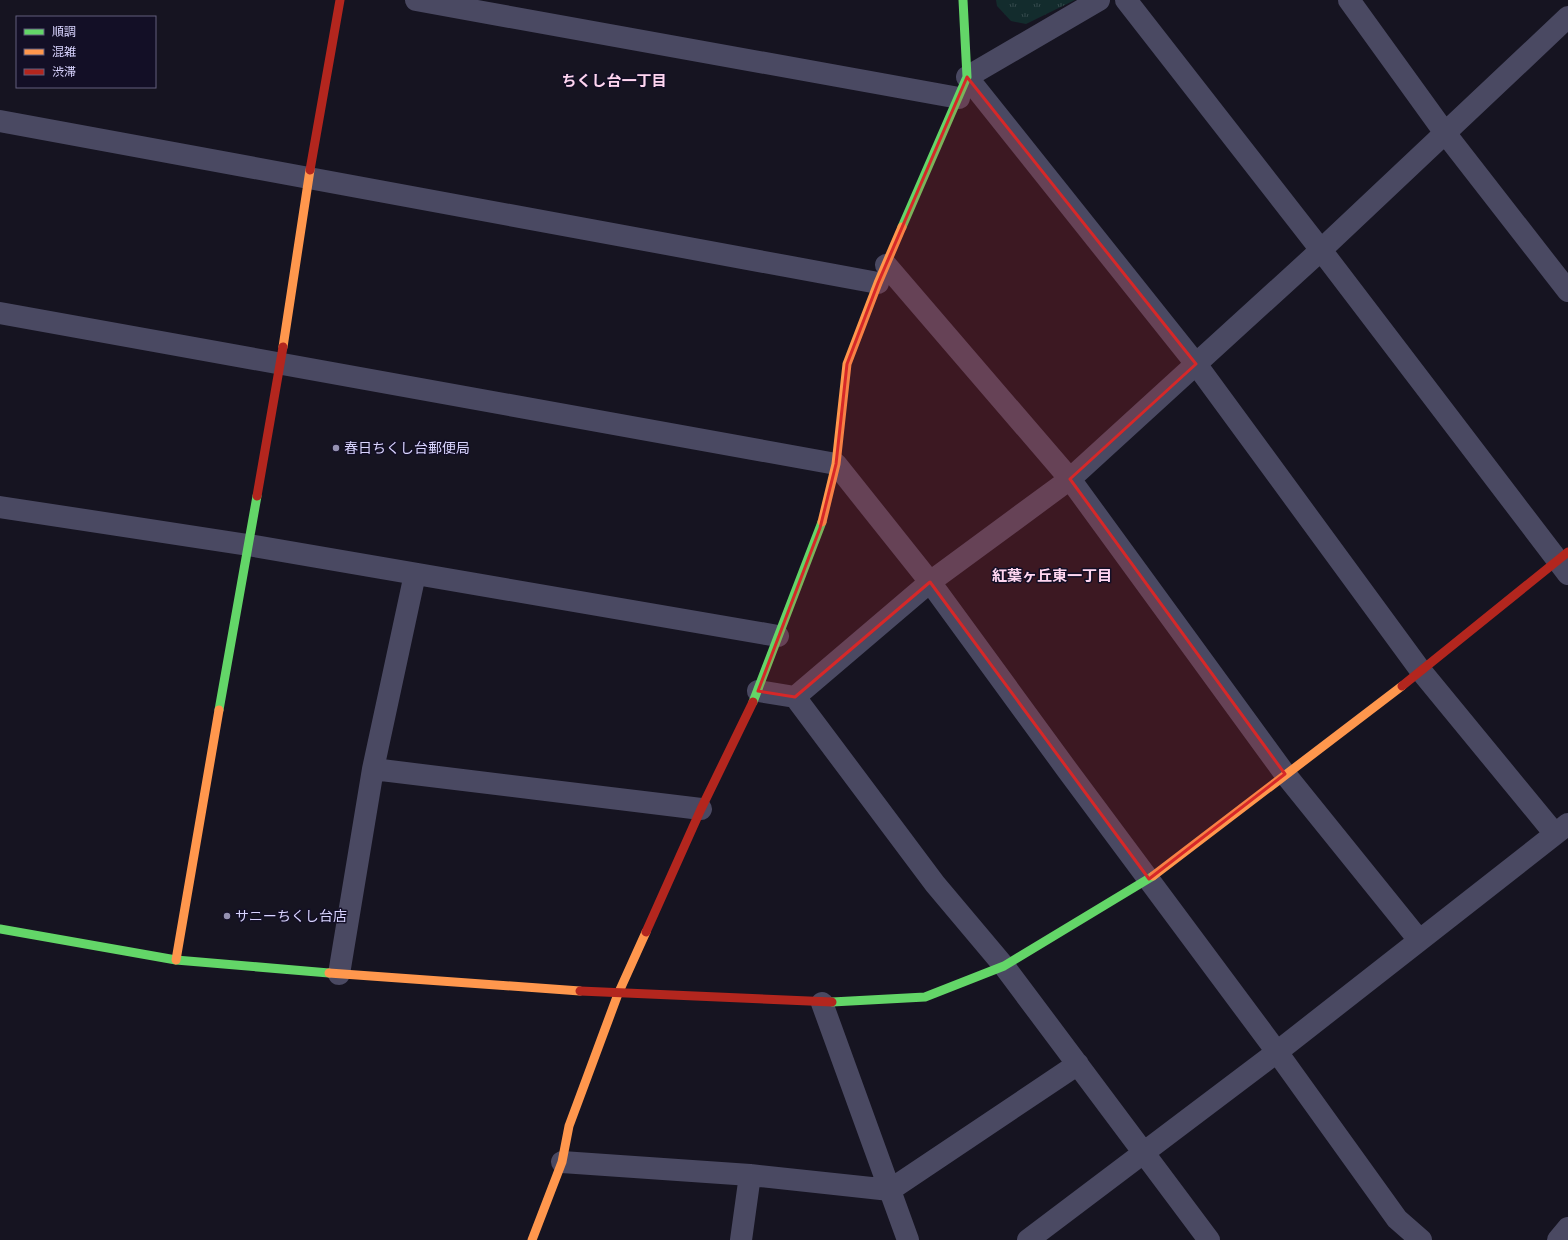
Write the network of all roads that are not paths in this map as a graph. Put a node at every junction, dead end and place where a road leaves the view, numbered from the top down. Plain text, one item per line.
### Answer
1 (340, 0) edge
2 (416, 0) edge
3 (963, 0) edge
4 (1099, 0) edge
5 (1126, 0) edge
6 (1348, 0) edge
7 (1564, 0) edge
8 (1568, 6) edge
9 (1568, 17) edge
10 (967, 77) junction
11 (959, 98) junction
12 (0, 121) edge
13 (1445, 133) junction
14 (309, 178) junction
15 (1321, 250) junction
16 (882, 274) junction
17 (1568, 291) edge
18 (0, 313) edge
19 (281, 362) junction
20 (1196, 364) junction
21 (836, 464) junction
22 (1070, 479) junction
23 (0, 507) edge
24 (248, 545) junction
25 (1564, 562) edge
26 (416, 574) junction
27 (930, 582) junction
28 (778, 636) junction
29 (1421, 670) junction
30 (758, 691) junction
31 (795, 697) junction
32 (373, 769) junction
33 (1285, 774) junction
34 (701, 810) junction
35 (1561, 829) edge
36 (1149, 879) junction
37 (0, 929) edge
38 (1419, 940) junction
39 (176, 960) junction
40 (1004, 966) junction
41 (339, 974) junction
42 (618, 994) junction
43 (822, 1003) junction
44 (1277, 1052) junction
45 (1078, 1064) junction
46 (1144, 1152) junction
47 (562, 1162) junction
48 (750, 1175) junction
49 (890, 1190) junction
50 (1568, 1228) edge
51 (532, 1240) edge
52 (741, 1240) edge
53 (908, 1240) edge
54 (1028, 1240) edge
55 (1209, 1240) edge
56 (1421, 1240) edge
57 (1558, 1240) edge

1 - 14 street
2 - 11 street
3 - 10 street
4 - 10 street
5 - 15 street
6 - 13 street
7 - 8 street
9 - 13 street
10 - 11 street
10 - 20 street
11 - 16 street
12 - 14 street
13 - 15 street
13 - 17 street
14 - 16 street
14 - 19 street
15 - 20 street
15 - 25 street
16 - 21 street
16 - 22 street
18 - 19 street
19 - 21 street
19 - 24 street
20 - 22 street
20 - 29 street
21 - 27 street
21 - 28 street
22 - 27 street
22 - 33 street
23 - 24 street
24 - 26 street
24 - 39 street
25 - 29 street
26 - 28 street
26 - 32 street
27 - 31 street
27 - 36 street
28 - 30 street
29 - 33 street
29 - 35 street
30 - 31 street
30 - 34 street
31 - 40 street
32 - 34 street
32 - 41 street
33 - 36 street
33 - 38 street
34 - 42 street
35 - 38 street
36 - 40 street
36 - 44 street
37 - 39 street
38 - 44 street
39 - 41 street
40 - 43 street
40 - 45 street
41 - 42 street
42 - 43 street
42 - 47 street
43 - 49 street
44 - 46 street
44 - 56 street
45 - 46 street
45 - 49 street
46 - 54 street
46 - 55 street
47 - 48 street
47 - 51 street
48 - 49 street
48 - 52 street
49 - 53 street
50 - 57 street

